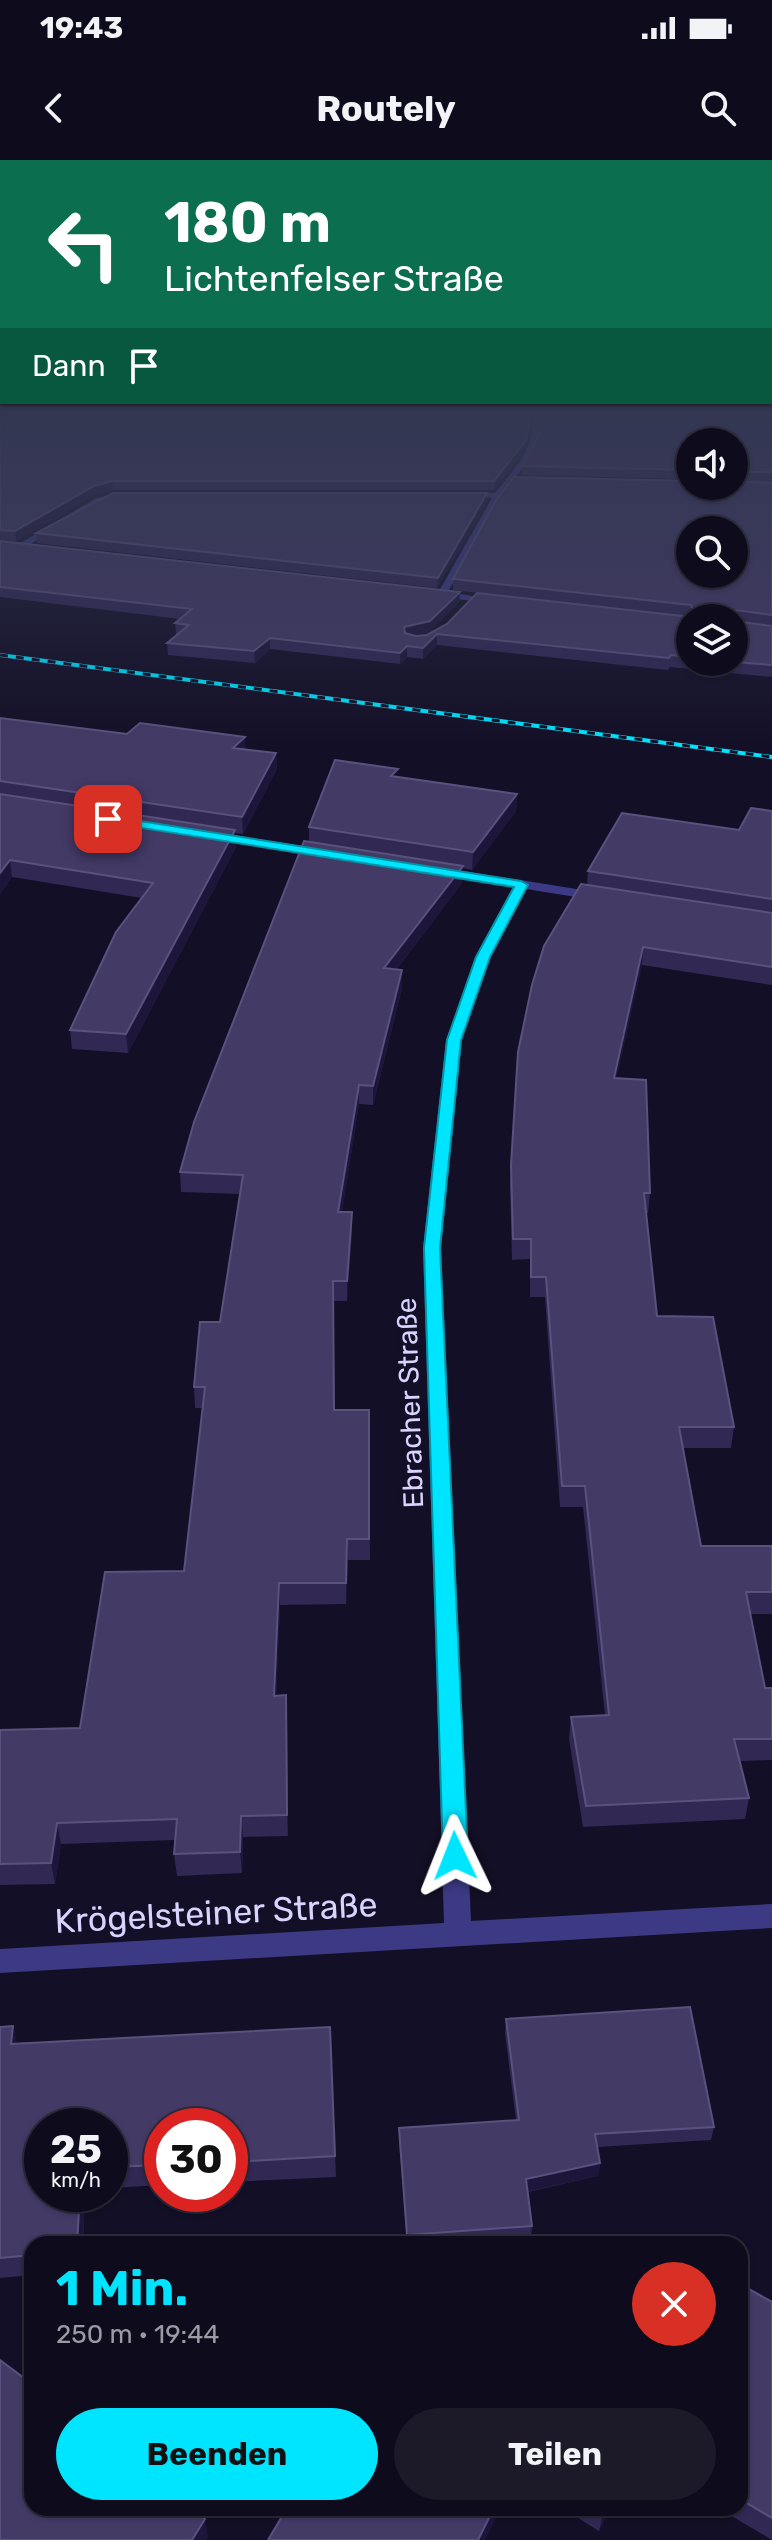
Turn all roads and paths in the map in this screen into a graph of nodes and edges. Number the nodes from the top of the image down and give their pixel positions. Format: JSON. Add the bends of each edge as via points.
{"nodes":[{"id":1,"x":52,"y":526,"type":"edge"},
{"id":2,"x":479,"y":526,"type":"edge"},
{"id":3,"x":34,"y":549,"type":"edge"},
{"id":4,"x":429,"y":593,"type":"edge"},
{"id":5,"x":442,"y":594,"type":"junction"},
{"id":6,"x":474,"y":598,"type":"junction"},
{"id":7,"x":505,"y":601,"type":"edge"},
{"id":8,"x":459,"y":612,"type":"edge"},
{"id":9,"x":197,"y":833,"type":"edge"},
{"id":10,"x":349,"y":857,"type":"edge"},
{"id":11,"x":421,"y":869,"type":"edge"},
{"id":12,"x":521,"y":885,"type":"junction"},
{"id":13,"x":610,"y":899,"type":"edge"},
{"id":14,"x":772,"y":1916,"type":"edge"},
{"id":15,"x":458,"y":1935,"type":"junction"},
{"id":16,"x":0,"y":1961,"type":"edge"}],
"edges":[{"from":1,"to":3,"type":"street","via":[[14,547]]},
{"from":2,"to":5,"type":"street"},
{"from":4,"to":5,"type":"street"},
{"from":5,"to":6,"type":"street"},
{"from":6,"to":7,"type":"street"},
{"from":6,"to":8,"type":"street"},
{"from":9,"to":10,"type":"street"},
{"from":11,"to":12,"type":"street"},
{"from":12,"to":13,"type":"street"},
{"from":12,"to":15,"type":"street","name":"Ebracher Straße","via":[[483,957],[454,1040],[432,1248]]},
{"from":14,"to":15,"type":"street","name":"Krögelsteiner Straße"},
{"from":15,"to":16,"type":"street","name":"Krögelsteiner Straße"}]}
